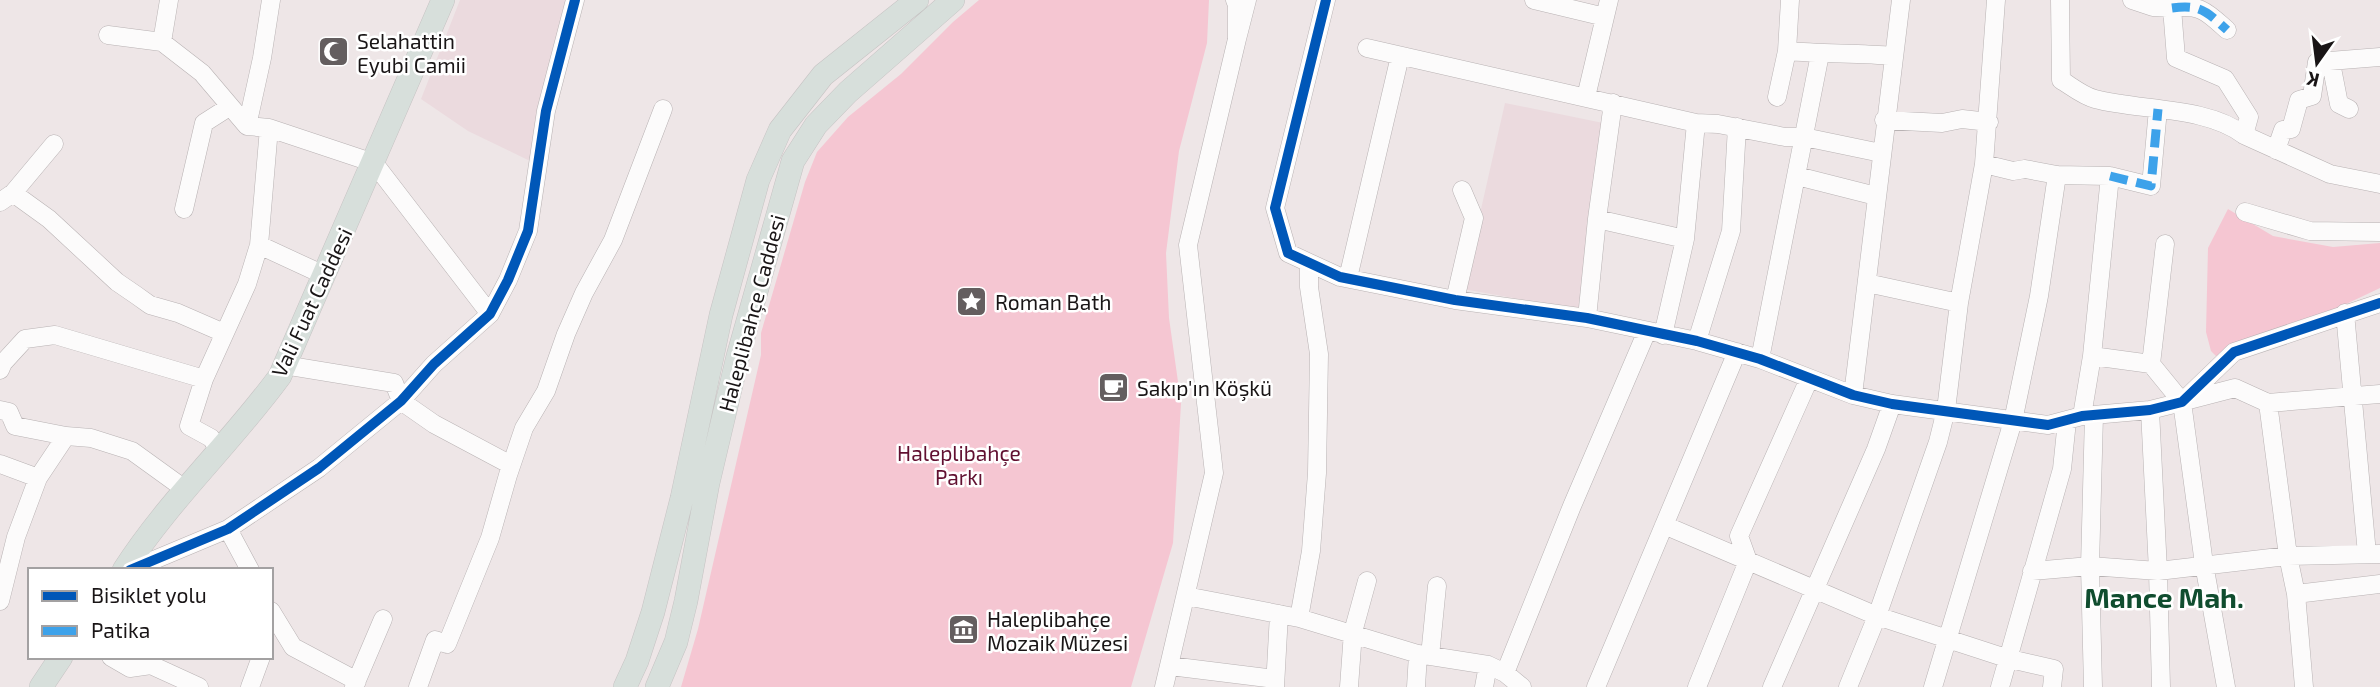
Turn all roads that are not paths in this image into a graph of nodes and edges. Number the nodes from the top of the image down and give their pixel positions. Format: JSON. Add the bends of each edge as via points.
{"nodes":[{"id":1,"x":169,"y":0,"type":"edge"},
{"id":2,"x":271,"y":0,"type":"edge"},
{"id":3,"x":443,"y":0,"type":"edge"},
{"id":4,"x":575,"y":0,"type":"edge"},
{"id":5,"x":917,"y":0,"type":"edge"},
{"id":6,"x":953,"y":0,"type":"edge"},
{"id":7,"x":1235,"y":0,"type":"edge"},
{"id":8,"x":1247,"y":0,"type":"edge"},
{"id":9,"x":1326,"y":0,"type":"edge"},
{"id":10,"x":1534,"y":0,"type":"edge"},
{"id":11,"x":1790,"y":0,"type":"edge"},
{"id":12,"x":1901,"y":0,"type":"edge"},
{"id":13,"x":1996,"y":0,"type":"edge"},
{"id":14,"x":2060,"y":0,"type":"edge"},
{"id":15,"x":2132,"y":0,"type":"edge"},
{"id":16,"x":2172,"y":8,"type":"junction"},
{"id":17,"x":1607,"y":9,"type":"edge"},
{"id":18,"x":2227,"y":30,"type":"dead end"},
{"id":19,"x":108,"y":34,"type":"dead end"},
{"id":20,"x":1237,"y":39,"type":"junction"},
{"id":21,"x":162,"y":42,"type":"junction"},
{"id":22,"x":1367,"y":48,"type":"dead end"},
{"id":23,"x":1787,"y":51,"type":"junction"},
{"id":24,"x":1820,"y":54,"type":"junction"},
{"id":25,"x":1400,"y":56,"type":"junction"},
{"id":26,"x":1894,"y":56,"type":"junction"},
{"id":27,"x":2380,"y":57,"type":"edge"},
{"id":28,"x":2331,"y":62,"type":"junction"},
{"id":29,"x":1586,"y":97,"type":"junction"},
{"id":30,"x":1777,"y":97,"type":"dead end"},
{"id":31,"x":1613,"y":103,"type":"junction"},
{"id":32,"x":229,"y":107,"type":"junction"},
{"id":33,"x":2349,"y":108,"type":"dead end"},
{"id":34,"x":663,"y":109,"type":"dead end"},
{"id":35,"x":2158,"y":109,"type":"junction"},
{"id":36,"x":1884,"y":120,"type":"junction"},
{"id":37,"x":1989,"y":122,"type":"junction"},
{"id":38,"x":1696,"y":123,"type":"junction"},
{"id":39,"x":247,"y":126,"type":"junction"},
{"id":40,"x":1737,"y":127,"type":"junction"},
{"id":41,"x":269,"y":128,"type":"junction"},
{"id":42,"x":2244,"y":135,"type":"junction"},
{"id":43,"x":1804,"y":137,"type":"junction"},
{"id":44,"x":54,"y":144,"type":"dead end"},
{"id":45,"x":2276,"y":150,"type":"junction"},
{"id":46,"x":1881,"y":153,"type":"junction"},
{"id":47,"x":374,"y":163,"type":"junction"},
{"id":48,"x":1984,"y":164,"type":"junction"},
{"id":49,"x":2057,"y":175,"type":"junction"},
{"id":50,"x":1797,"y":176,"type":"junction"},
{"id":51,"x":2110,"y":176,"type":"junction"},
{"id":52,"x":2380,"y":184,"type":"edge"},
{"id":53,"x":1462,"y":190,"type":"dead end"},
{"id":54,"x":1876,"y":195,"type":"junction"},
{"id":55,"x":6,"y":198,"type":"edge"},
{"id":56,"x":184,"y":209,"type":"dead end"},
{"id":57,"x":2245,"y":212,"type":"dead end"},
{"id":58,"x":1597,"y":219,"type":"junction"},
{"id":59,"x":2380,"y":232,"type":"edge"},
{"id":60,"x":1685,"y":239,"type":"junction"},
{"id":61,"x":2165,"y":244,"type":"dead end"},
{"id":62,"x":259,"y":245,"type":"junction"},
{"id":63,"x":1309,"y":263,"type":"junction"},
{"id":64,"x":324,"y":275,"type":"junction"},
{"id":65,"x":1348,"y":278,"type":"junction"},
{"id":66,"x":1867,"y":283,"type":"junction"},
{"id":67,"x":1455,"y":300,"type":"junction"},
{"id":68,"x":1959,"y":303,"type":"junction"},
{"id":69,"x":2380,"y":303,"type":"edge"},
{"id":70,"x":2345,"y":313,"type":"junction"},
{"id":71,"x":490,"y":314,"type":"junction"},
{"id":72,"x":1587,"y":318,"type":"junction"},
{"id":73,"x":225,"y":333,"type":"junction"},
{"id":74,"x":1655,"y":333,"type":"junction"},
{"id":75,"x":1697,"y":341,"type":"junction"},
{"id":76,"x":1737,"y":352,"type":"junction"},
{"id":77,"x":2092,"y":356,"type":"junction"},
{"id":78,"x":1760,"y":359,"type":"junction"},
{"id":79,"x":2151,"y":364,"type":"junction"},
{"id":80,"x":284,"y":365,"type":"junction"},
{"id":81,"x":0,"y":370,"type":"edge"},
{"id":82,"x":204,"y":379,"type":"junction"},
{"id":83,"x":1809,"y":379,"type":"junction"},
{"id":84,"x":1853,"y":394,"type":"junction"},
{"id":85,"x":2380,"y":394,"type":"edge"},
{"id":86,"x":2353,"y":395,"type":"junction"},
{"id":87,"x":401,"y":401,"type":"junction"},
{"id":88,"x":2182,"y":402,"type":"junction"},
{"id":89,"x":2268,"y":403,"type":"junction"},
{"id":90,"x":1892,"y":404,"type":"junction"},
{"id":91,"x":0,"y":410,"type":"edge"},
{"id":92,"x":1946,"y":410,"type":"junction"},
{"id":93,"x":2150,"y":410,"type":"junction"},
{"id":94,"x":2081,"y":418,"type":"junction"},
{"id":95,"x":2013,"y":421,"type":"junction"},
{"id":96,"x":66,"y":436,"type":"junction"},
{"id":97,"x":220,"y":451,"type":"junction"},
{"id":98,"x":0,"y":464,"type":"edge"},
{"id":99,"x":511,"y":465,"type":"junction"},
{"id":100,"x":38,"y":478,"type":"junction"},
{"id":101,"x":186,"y":490,"type":"junction"},
{"id":102,"x":1664,"y":525,"type":"junction"},
{"id":103,"x":228,"y":529,"type":"junction"},
{"id":104,"x":2373,"y":554,"type":"edge"},
{"id":105,"x":2288,"y":556,"type":"junction"},
{"id":106,"x":1748,"y":561,"type":"junction"},
{"id":107,"x":2204,"y":564,"type":"junction"},
{"id":108,"x":2090,"y":566,"type":"junction"},
{"id":109,"x":125,"y":568,"type":"edge"},
{"id":110,"x":135,"y":568,"type":"edge"},
{"id":111,"x":249,"y":568,"type":"edge"},
{"id":112,"x":2032,"y":571,"type":"junction"},
{"id":113,"x":2158,"y":571,"type":"junction"},
{"id":114,"x":1367,"y":581,"type":"dead end"},
{"id":115,"x":2380,"y":584,"type":"edge"},
{"id":116,"x":1437,"y":586,"type":"dead end"},
{"id":117,"x":1813,"y":591,"type":"junction"},
{"id":118,"x":2296,"y":594,"type":"junction"},
{"id":119,"x":1186,"y":596,"type":"junction"},
{"id":120,"x":0,"y":601,"type":"edge"},
{"id":121,"x":1279,"y":614,"type":"junction"},
{"id":122,"x":1877,"y":616,"type":"junction"},
{"id":123,"x":1299,"y":618,"type":"junction"},
{"id":124,"x":383,"y":619,"type":"dead end"},
{"id":125,"x":274,"y":626,"type":"edge"},
{"id":126,"x":1353,"y":632,"type":"junction"},
{"id":127,"x":1947,"y":639,"type":"junction"},
{"id":128,"x":1424,"y":655,"type":"junction"},
{"id":129,"x":2006,"y":658,"type":"junction"},
{"id":130,"x":60,"y":659,"type":"edge"},
{"id":131,"x":114,"y":659,"type":"edge"},
{"id":132,"x":260,"y":659,"type":"edge"},
{"id":133,"x":1170,"y":666,"type":"junction"},
{"id":134,"x":1497,"y":669,"type":"junction"},
{"id":135,"x":1275,"y":683,"type":"edge"},
{"id":136,"x":188,"y":684,"type":"edge"},
{"id":137,"x":355,"y":684,"type":"edge"},
{"id":138,"x":41,"y":687,"type":"edge"},
{"id":139,"x":250,"y":687,"type":"edge"},
{"id":140,"x":418,"y":687,"type":"edge"},
{"id":141,"x":625,"y":687,"type":"edge"},
{"id":142,"x":657,"y":687,"type":"edge"},
{"id":143,"x":1164,"y":687,"type":"edge"},
{"id":144,"x":1349,"y":687,"type":"edge"},
{"id":145,"x":1416,"y":687,"type":"edge"},
{"id":146,"x":1484,"y":687,"type":"edge"},
{"id":147,"x":1522,"y":687,"type":"edge"},
{"id":148,"x":1596,"y":687,"type":"edge"},
{"id":149,"x":1697,"y":687,"type":"edge"},
{"id":150,"x":1772,"y":687,"type":"edge"},
{"id":151,"x":1848,"y":687,"type":"edge"},
{"id":152,"x":1933,"y":687,"type":"edge"},
{"id":153,"x":2000,"y":687,"type":"edge"},
{"id":154,"x":2052,"y":687,"type":"edge"},
{"id":155,"x":2093,"y":687,"type":"edge"},
{"id":156,"x":2161,"y":687,"type":"edge"},
{"id":157,"x":2226,"y":687,"type":"edge"},
{"id":158,"x":2304,"y":687,"type":"edge"}],
"edges":[{"from":1,"to":21,"type":"street"},
{"from":2,"to":39,"type":"street"},
{"from":3,"to":47,"type":"main road","name":"Vali Fuat Caddesi"},
{"from":4,"to":71,"type":"street","via":[[546,111],[528,231]]},
{"from":5,"to":141,"type":"main road","name":"Haleplibahçe Caddesi","via":[[823,75],[779,130],[758,180],[721,315],[656,600]]},
{"from":6,"to":142,"type":"main road","name":"Haleplibahçe Caddesi","via":[[848,92],[816,125],[793,162],[738,356],[679,631]]},
{"from":7,"to":20,"type":"street"},
{"from":8,"to":20,"type":"street"},
{"from":9,"to":63,"type":"street","via":[[1275,208],[1288,253]]},
{"from":10,"to":17,"type":"street"},
{"from":11,"to":23,"type":"street"},
{"from":12,"to":26,"type":"street"},
{"from":13,"to":37,"type":"street"},
{"from":14,"to":35,"type":"street","via":[[2061,80],[2092,98]]},
{"from":15,"to":16,"type":"street"},
{"from":16,"to":18,"type":"street","via":[[2204,10]]},
{"from":16,"to":42,"type":"street","via":[[2176,58],[2225,79],[2249,117]]},
{"from":17,"to":29,"type":"street"},
{"from":19,"to":21,"type":"street"},
{"from":20,"to":119,"type":"street","via":[[1188,245],[1214,473]]},
{"from":21,"to":32,"type":"street","via":[[202,73]]},
{"from":22,"to":25,"type":"street"},
{"from":23,"to":24,"type":"street"},
{"from":23,"to":30,"type":"street"},
{"from":24,"to":26,"type":"street"},
{"from":24,"to":43,"type":"street"},
{"from":25,"to":29,"type":"street"},
{"from":25,"to":65,"type":"street"},
{"from":26,"to":36,"type":"street"},
{"from":27,"to":28,"type":"street"},
{"from":28,"to":33,"type":"street","via":[[2339,104]]},
{"from":28,"to":45,"type":"street","via":[[2317,62],[2312,96],[2299,100],[2291,129],[2283,130]]},
{"from":29,"to":31,"type":"street"},
{"from":31,"to":38,"type":"street"},
{"from":31,"to":58,"type":"street"},
{"from":32,"to":39,"type":"street"},
{"from":32,"to":56,"type":"street","via":[[204,122]]},
{"from":34,"to":99,"type":"street","via":[[613,240],[584,293]]},
{"from":35,"to":42,"type":"street","via":[[2192,114]]},
{"from":35,"to":51,"type":"street","via":[[2151,186]]},
{"from":36,"to":37,"type":"street"},
{"from":36,"to":46,"type":"street"},
{"from":37,"to":48,"type":"street"},
{"from":38,"to":40,"type":"street"},
{"from":38,"to":60,"type":"street"},
{"from":39,"to":41,"type":"street"},
{"from":40,"to":43,"type":"street"},
{"from":40,"to":75,"type":"street","via":[[1731,231]]},
{"from":41,"to":47,"type":"street"},
{"from":41,"to":62,"type":"street"},
{"from":42,"to":45,"type":"street"},
{"from":43,"to":46,"type":"street"},
{"from":43,"to":50,"type":"street"},
{"from":44,"to":55,"type":"street"},
{"from":45,"to":52,"type":"street","via":[[2330,174]]},
{"from":46,"to":54,"type":"street"},
{"from":47,"to":64,"type":"main road","name":"Vali Fuat Caddesi"},
{"from":47,"to":71,"type":"street"},
{"from":48,"to":49,"type":"street"},
{"from":48,"to":68,"type":"street"},
{"from":49,"to":51,"type":"street"},
{"from":49,"to":95,"type":"street","via":[[2039,296]]},
{"from":50,"to":54,"type":"street"},
{"from":50,"to":78,"type":"street"},
{"from":51,"to":77,"type":"street"},
{"from":53,"to":67,"type":"street","via":[[1474,218]]},
{"from":54,"to":66,"type":"street"},
{"from":55,"to":73,"type":"street","via":[[49,219],[117,282],[150,304]]},
{"from":57,"to":59,"type":"street","via":[[2310,231]]},
{"from":58,"to":60,"type":"street"},
{"from":58,"to":72,"type":"street"},
{"from":60,"to":74,"type":"street"},
{"from":61,"to":79,"type":"street"},
{"from":62,"to":64,"type":"street"},
{"from":62,"to":73,"type":"street"},
{"from":63,"to":65,"type":"street"},
{"from":63,"to":123,"type":"street","via":[[1319,354],[1317,473],[1311,551]]},
{"from":64,"to":80,"type":"main road","name":"Vali Fuat Caddesi"},
{"from":65,"to":67,"type":"street"},
{"from":66,"to":68,"type":"street"},
{"from":66,"to":84,"type":"street"},
{"from":67,"to":72,"type":"street"},
{"from":68,"to":92,"type":"street"},
{"from":69,"to":70,"type":"street"},
{"from":70,"to":86,"type":"street"},
{"from":70,"to":88,"type":"street","via":[[2234,352]]},
{"from":71,"to":87,"type":"street"},
{"from":72,"to":74,"type":"street"},
{"from":73,"to":82,"type":"street"},
{"from":74,"to":75,"type":"street"},
{"from":74,"to":134,"type":"street"},
{"from":75,"to":76,"type":"street"},
{"from":76,"to":78,"type":"street"},
{"from":76,"to":102,"type":"street"},
{"from":77,"to":79,"type":"street"},
{"from":77,"to":94,"type":"street"},
{"from":78,"to":83,"type":"street"},
{"from":79,"to":88,"type":"street"},
{"from":80,"to":87,"type":"street","via":[[394,383]]},
{"from":80,"to":97,"type":"main road","name":"Vali Fuat Caddesi"},
{"from":81,"to":82,"type":"street","via":[[24,339],[55,335]]},
{"from":82,"to":97,"type":"street","via":[[190,426],[211,438]]},
{"from":83,"to":84,"type":"street"},
{"from":83,"to":106,"type":"street","via":[[1739,536]]},
{"from":84,"to":90,"type":"street"},
{"from":85,"to":86,"type":"street"},
{"from":86,"to":89,"type":"street"},
{"from":86,"to":104,"type":"street"},
{"from":87,"to":99,"type":"street"},
{"from":87,"to":103,"type":"street","via":[[319,468]]},
{"from":88,"to":89,"type":"street","via":[[2235,388]]},
{"from":88,"to":93,"type":"street"},
{"from":88,"to":107,"type":"street"},
{"from":89,"to":105,"type":"street"},
{"from":90,"to":92,"type":"street"},
{"from":90,"to":117,"type":"street"},
{"from":91,"to":96,"type":"street","via":[[9,412],[15,426]]},
{"from":92,"to":95,"type":"street"},
{"from":92,"to":122,"type":"street"},
{"from":93,"to":94,"type":"street"},
{"from":93,"to":113,"type":"street"},
{"from":94,"to":95,"type":"street","via":[[2048,425]]},
{"from":94,"to":108,"type":"street"},
{"from":94,"to":112,"type":"street"},
{"from":95,"to":127,"type":"street"},
{"from":96,"to":100,"type":"street"},
{"from":96,"to":101,"type":"street","via":[[91,438],[132,451]]},
{"from":97,"to":101,"type":"main road","name":"Vali Fuat Caddesi"},
{"from":98,"to":100,"type":"street"},
{"from":99,"to":140,"type":"street","via":[[490,538],[447,644],[435,639]]},
{"from":100,"to":120,"type":"street","via":[[16,537]]},
{"from":101,"to":109,"type":"main road","name":"Vali Fuat Caddesi"},
{"from":102,"to":106,"type":"street"},
{"from":102,"to":148,"type":"street"},
{"from":103,"to":110,"type":"street"},
{"from":103,"to":111,"type":"street"},
{"from":104,"to":105,"type":"street"},
{"from":105,"to":107,"type":"street"},
{"from":105,"to":118,"type":"street"},
{"from":106,"to":117,"type":"street"},
{"from":106,"to":149,"type":"street"},
{"from":107,"to":113,"type":"street"},
{"from":107,"to":157,"type":"street"},
{"from":108,"to":112,"type":"street"},
{"from":108,"to":113,"type":"street"},
{"from":108,"to":155,"type":"street"},
{"from":112,"to":129,"type":"street"},
{"from":113,"to":156,"type":"street"},
{"from":114,"to":126,"type":"street"},
{"from":115,"to":118,"type":"street"},
{"from":116,"to":128,"type":"street"},
{"from":117,"to":122,"type":"street"},
{"from":117,"to":150,"type":"street"},
{"from":118,"to":158,"type":"street"},
{"from":119,"to":121,"type":"street"},
{"from":119,"to":133,"type":"street"},
{"from":121,"to":123,"type":"street"},
{"from":121,"to":135,"type":"street"},
{"from":122,"to":127,"type":"street"},
{"from":122,"to":151,"type":"street"},
{"from":123,"to":126,"type":"street"},
{"from":124,"to":137,"type":"street"},
{"from":125,"to":137,"type":"street","via":[[293,647]]},
{"from":126,"to":128,"type":"street"},
{"from":126,"to":144,"type":"street"},
{"from":127,"to":129,"type":"street"},
{"from":127,"to":152,"type":"street"},
{"from":128,"to":134,"type":"street"},
{"from":128,"to":145,"type":"street"},
{"from":129,"to":153,"type":"street"},
{"from":129,"to":154,"type":"street","via":[[2054,669]]},
{"from":130,"to":138,"type":"main road"},
{"from":131,"to":136,"type":"street","via":[[130,668],[151,664]]},
{"from":132,"to":139,"type":"street"},
{"from":133,"to":135,"type":"street"},
{"from":133,"to":143,"type":"street"},
{"from":134,"to":146,"type":"street"},
{"from":134,"to":147,"type":"street"}]}
